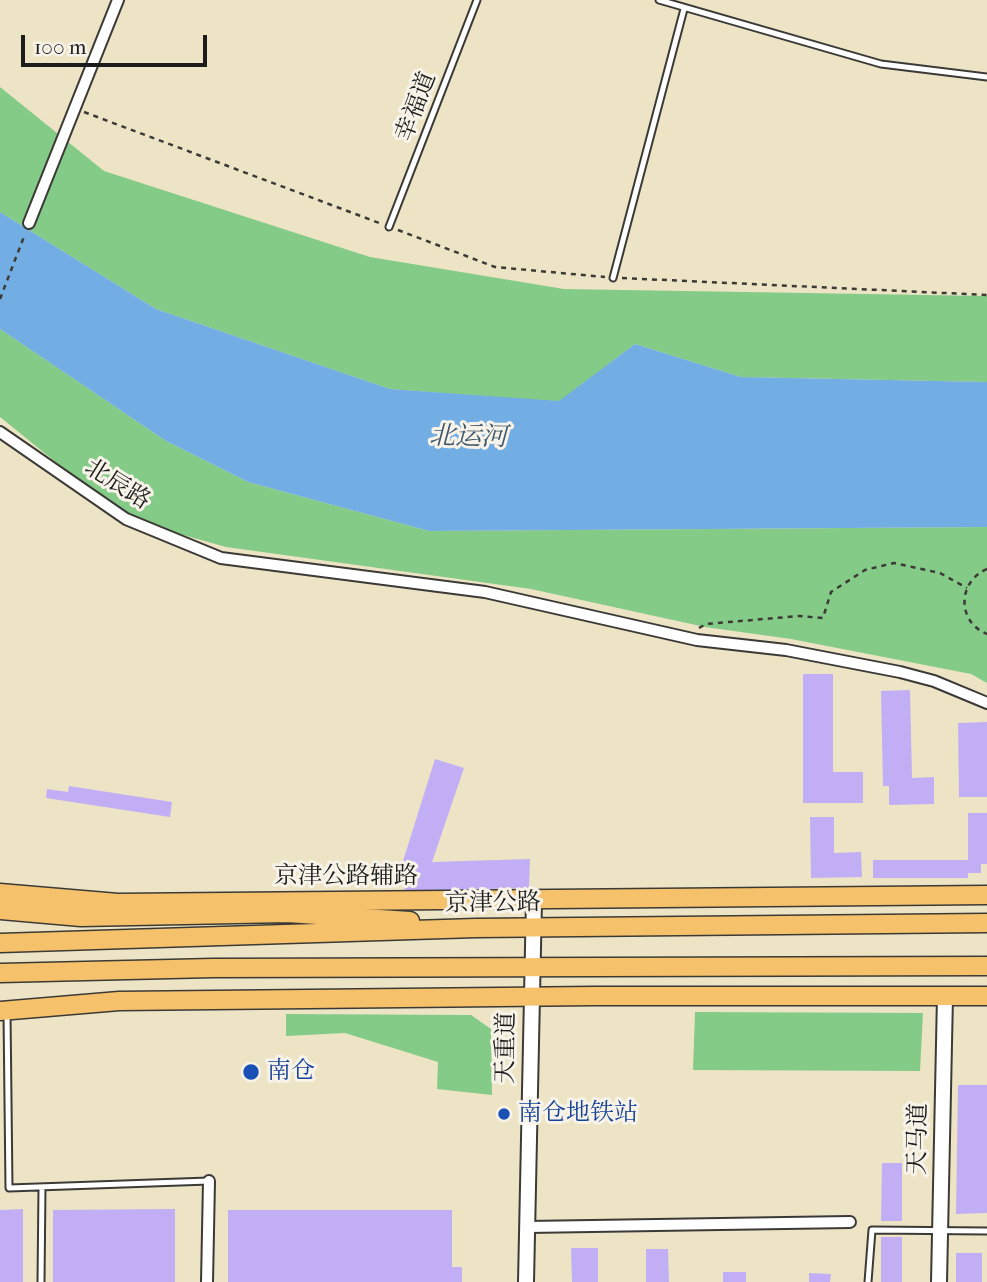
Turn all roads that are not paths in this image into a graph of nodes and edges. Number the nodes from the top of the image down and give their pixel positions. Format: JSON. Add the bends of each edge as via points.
{"nodes":[{"id":1,"x":118,"y":0,"type":"edge"},
{"id":2,"x":477,"y":0,"type":"edge"},
{"id":3,"x":659,"y":0,"type":"edge"},
{"id":4,"x":684,"y":9,"type":"junction"},
{"id":5,"x":987,"y":77,"type":"edge"},
{"id":6,"x":29,"y":223,"type":"road end"},
{"id":7,"x":389,"y":227,"type":"road end"},
{"id":8,"x":613,"y":278,"type":"road end"},
{"id":9,"x":0,"y":432,"type":"edge"},
{"id":10,"x":987,"y":703,"type":"edge"},
{"id":11,"x":0,"y":892,"type":"edge"},
{"id":12,"x":987,"y":895,"type":"edge"},
{"id":13,"x":534,"y":900,"type":"junction"},
{"id":14,"x":0,"y":910,"type":"edge"},
{"id":15,"x":987,"y":923,"type":"edge"},
{"id":16,"x":533,"y":927,"type":"junction"},
{"id":17,"x":476,"y":928,"type":"junction"},
{"id":18,"x":0,"y":943,"type":"edge"},
{"id":19,"x":531,"y":966,"type":"junction"},
{"id":20,"x":987,"y":966,"type":"edge"},
{"id":21,"x":0,"y":973,"type":"edge"},
{"id":22,"x":531,"y":996,"type":"junction"},
{"id":23,"x":945,"y":996,"type":"junction"},
{"id":24,"x":987,"y":996,"type":"edge"},
{"id":25,"x":4,"y":1011,"type":"edge"},
{"id":26,"x":209,"y":1181,"type":"joint"},
{"id":27,"x":42,"y":1187,"type":"junction"},
{"id":28,"x":0,"y":1188,"type":"edge"},
{"id":29,"x":9,"y":1188,"type":"junction"},
{"id":30,"x":850,"y":1222,"type":"dead end"},
{"id":31,"x":527,"y":1227,"type":"junction"},
{"id":32,"x":939,"y":1230,"type":"junction"},
{"id":33,"x":987,"y":1231,"type":"edge"},
{"id":34,"x":41,"y":1282,"type":"edge"},
{"id":35,"x":207,"y":1282,"type":"edge"},
{"id":36,"x":526,"y":1282,"type":"edge"},
{"id":37,"x":868,"y":1282,"type":"edge"},
{"id":38,"x":939,"y":1282,"type":"edge"}],
"edges":[{"from":1,"to":6,"type":"street"},
{"from":2,"to":7,"type":"lane","name":"幸福道"},
{"from":3,"to":4,"type":"lane"},
{"from":4,"to":5,"type":"lane","via":[[881,64]]},
{"from":4,"to":8,"type":"lane"},
{"from":9,"to":10,"type":"street","name":"北辰路","via":[[126,519],[221,558],[485,592],[683,636],[900,672]]},
{"from":11,"to":13,"type":"main road","name":"京津公路辅路","via":[[118,903]]},
{"from":12,"to":13,"type":"main road","name":"京津公路辅路"},
{"from":13,"to":16,"type":"street","name":"天重道"},
{"from":14,"to":17,"type":"main road","via":[[81,917],[287,913]]},
{"from":15,"to":16,"type":"main road","name":"京津公路"},
{"from":16,"to":17,"type":"main road","name":"京津公路"},
{"from":16,"to":19,"type":"street","name":"天重道"},
{"from":17,"to":18,"type":"main road","name":"京津公路"},
{"from":19,"to":20,"type":"main road"},
{"from":19,"to":21,"type":"main road"},
{"from":19,"to":22,"type":"street","name":"天重道"},
{"from":22,"to":23,"type":"main road"},
{"from":22,"to":25,"type":"main road","via":[[119,1001]]},
{"from":22,"to":31,"type":"street","name":"天重道"},
{"from":23,"to":24,"type":"main road"},
{"from":23,"to":32,"type":"street","name":"天马道"},
{"from":25,"to":29,"type":"lane"},
{"from":26,"to":27,"type":"lane"},
{"from":26,"to":35,"type":"street"},
{"from":27,"to":29,"type":"lane"},
{"from":27,"to":34,"type":"lane"},
{"from":28,"to":29,"type":"lane"},
{"from":30,"to":31,"type":"street"},
{"from":31,"to":36,"type":"street","name":"天重道"},
{"from":32,"to":33,"type":"lane"},
{"from":32,"to":37,"type":"lane","via":[[872,1230]]},
{"from":32,"to":38,"type":"street","name":"天马道"}]}
